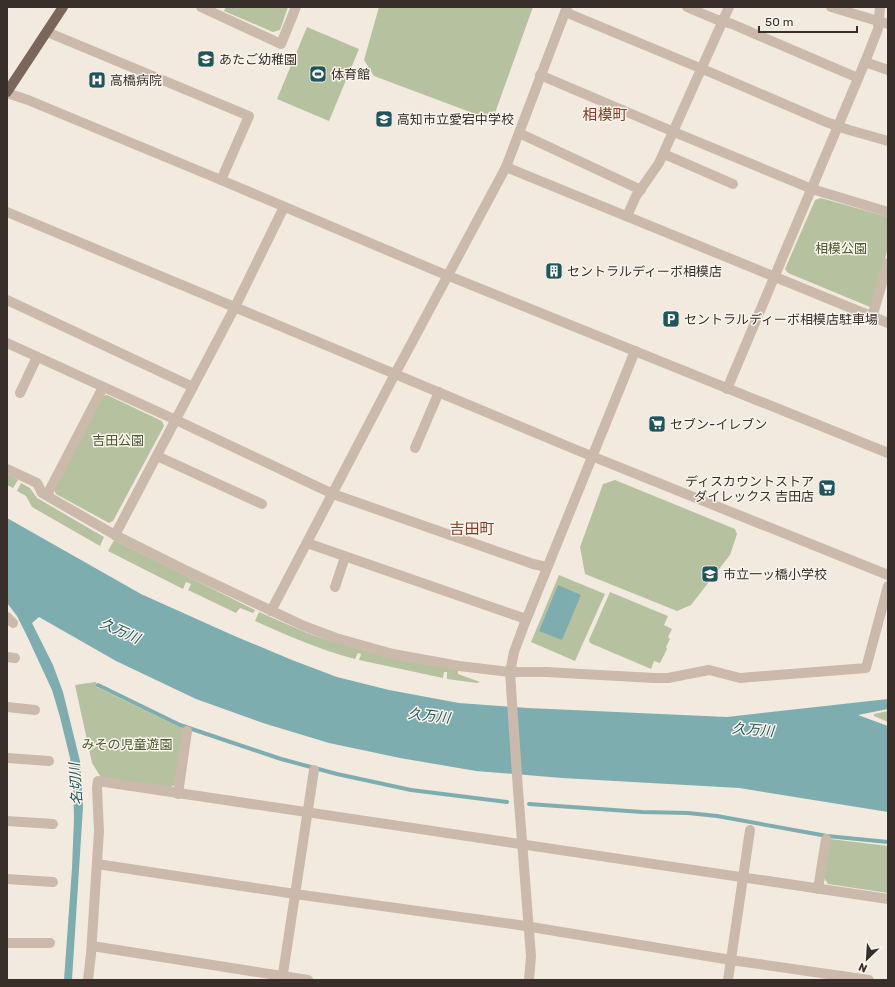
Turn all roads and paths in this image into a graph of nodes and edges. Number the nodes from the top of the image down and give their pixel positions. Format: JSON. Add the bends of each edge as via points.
{"nodes":[{"id":1,"x":63,"y":7,"type":"edge"},
{"id":2,"x":201,"y":7,"type":"edge"},
{"id":3,"x":296,"y":7,"type":"edge"},
{"id":4,"x":687,"y":7,"type":"edge"},
{"id":5,"x":729,"y":7,"type":"edge"},
{"id":6,"x":832,"y":7,"type":"edge"},
{"id":7,"x":880,"y":7,"type":"edge"},
{"id":8,"x":566,"y":10,"type":"edge"},
{"id":9,"x":722,"y":21,"type":"junction"},
{"id":10,"x":883,"y":23,"type":"edge"},
{"id":11,"x":47,"y":32,"type":"junction"},
{"id":12,"x":865,"y":62,"type":"junction"},
{"id":13,"x":702,"y":69,"type":"junction"},
{"id":14,"x":888,"y":70,"type":"edge"},
{"id":15,"x":540,"y":75,"type":"junction"},
{"id":16,"x":858,"y":78,"type":"junction"},
{"id":17,"x":7,"y":92,"type":"edge"},
{"id":18,"x":838,"y":127,"type":"junction"},
{"id":19,"x":674,"y":132,"type":"junction"},
{"id":20,"x":519,"y":133,"type":"junction"},
{"id":21,"x":888,"y":141,"type":"edge"},
{"id":22,"x":664,"y":154,"type":"junction"},
{"id":23,"x":506,"y":167,"type":"junction"},
{"id":24,"x":221,"y":180,"type":"junction"},
{"id":25,"x":733,"y":184,"type":"dead end"},
{"id":26,"x":812,"y":189,"type":"junction"},
{"id":27,"x":641,"y":190,"type":"junction"},
{"id":28,"x":284,"y":207,"type":"junction"},
{"id":29,"x":7,"y":212,"type":"edge"},
{"id":30,"x":888,"y":212,"type":"edge"},
{"id":31,"x":627,"y":216,"type":"junction"},
{"id":32,"x":888,"y":263,"type":"edge"},
{"id":33,"x":448,"y":275,"type":"junction"},
{"id":34,"x":774,"y":277,"type":"junction"},
{"id":35,"x":7,"y":300,"type":"edge"},
{"id":36,"x":235,"y":307,"type":"junction"},
{"id":37,"x":872,"y":317,"type":"junction"},
{"id":38,"x":888,"y":324,"type":"edge"},
{"id":39,"x":7,"y":343,"type":"edge"},
{"id":40,"x":635,"y":351,"type":"junction"},
{"id":41,"x":37,"y":357,"type":"junction"},
{"id":42,"x":395,"y":374,"type":"junction"},
{"id":43,"x":103,"y":387,"type":"junction"},
{"id":44,"x":193,"y":387,"type":"junction"},
{"id":45,"x":727,"y":389,"type":"junction"},
{"id":46,"x":439,"y":392,"type":"junction"},
{"id":47,"x":20,"y":393,"type":"dead end"},
{"id":48,"x":176,"y":420,"type":"junction"},
{"id":49,"x":415,"y":448,"type":"dead end"},
{"id":50,"x":888,"y":453,"type":"edge"},
{"id":51,"x":592,"y":455,"type":"junction"},
{"id":52,"x":156,"y":456,"type":"junction"},
{"id":53,"x":7,"y":469,"type":"edge"},
{"id":54,"x":332,"y":494,"type":"junction"},
{"id":55,"x":46,"y":495,"type":"junction"},
{"id":56,"x":262,"y":504,"type":"dead end"},
{"id":57,"x":115,"y":535,"type":"junction"},
{"id":58,"x":307,"y":544,"type":"junction"},
{"id":59,"x":345,"y":557,"type":"junction"},
{"id":60,"x":547,"y":567,"type":"junction"},
{"id":61,"x":888,"y":575,"type":"edge"},
{"id":62,"x":335,"y":586,"type":"dead end"},
{"id":63,"x":888,"y":586,"type":"edge"},
{"id":64,"x":271,"y":611,"type":"junction"},
{"id":65,"x":526,"y":619,"type":"junction"},
{"id":66,"x":510,"y":672,"type":"junction"},
{"id":67,"x":7,"y":707,"type":"edge"},
{"id":68,"x":35,"y":710,"type":"dead end"},
{"id":69,"x":187,"y":731,"type":"dead end"},
{"id":70,"x":7,"y":758,"type":"edge"},
{"id":71,"x":49,"y":761,"type":"dead end"},
{"id":72,"x":314,"y":770,"type":"dead end"},
{"id":73,"x":178,"y":794,"type":"junction"},
{"id":74,"x":307,"y":812,"type":"junction"},
{"id":75,"x":7,"y":821,"type":"edge"},
{"id":76,"x":53,"y":824,"type":"dead end"},
{"id":77,"x":750,"y":830,"type":"dead end"},
{"id":78,"x":826,"y":838,"type":"dead end"},
{"id":79,"x":522,"y":845,"type":"junction"},
{"id":80,"x":97,"y":864,"type":"junction"},
{"id":81,"x":744,"y":878,"type":"junction"},
{"id":82,"x":7,"y":879,"type":"edge"},
{"id":83,"x":53,"y":882,"type":"dead end"},
{"id":84,"x":818,"y":889,"type":"junction"},
{"id":85,"x":295,"y":894,"type":"junction"},
{"id":86,"x":888,"y":899,"type":"edge"},
{"id":87,"x":529,"y":927,"type":"junction"},
{"id":88,"x":7,"y":943,"type":"edge"},
{"id":89,"x":50,"y":943,"type":"dead end"},
{"id":90,"x":92,"y":946,"type":"junction"},
{"id":91,"x":731,"y":960,"type":"junction"},
{"id":92,"x":282,"y":978,"type":"edge"},
{"id":93,"x":88,"y":980,"type":"edge"},
{"id":94,"x":308,"y":980,"type":"edge"},
{"id":95,"x":529,"y":980,"type":"edge"},
{"id":96,"x":728,"y":980,"type":"edge"},
{"id":97,"x":869,"y":980,"type":"edge"}],
"edges":[{"from":1,"to":11,"type":"main road"},
{"from":2,"to":3,"type":"street","via":[[281,44]]},
{"from":4,"to":9,"type":"street"},
{"from":5,"to":9,"type":"street"},
{"from":6,"to":10,"type":"street"},
{"from":7,"to":10,"type":"street"},
{"from":8,"to":13,"type":"street"},
{"from":8,"to":15,"type":"street"},
{"from":9,"to":13,"type":"street"},
{"from":9,"to":16,"type":"street"},
{"from":10,"to":12,"type":"street","via":[[878,29]]},
{"from":11,"to":17,"type":"main road"},
{"from":11,"to":24,"type":"street","via":[[249,116]]},
{"from":12,"to":14,"type":"street"},
{"from":12,"to":16,"type":"street"},
{"from":13,"to":18,"type":"street"},
{"from":13,"to":19,"type":"street"},
{"from":15,"to":19,"type":"street"},
{"from":15,"to":20,"type":"street"},
{"from":16,"to":18,"type":"street"},
{"from":17,"to":24,"type":"street"},
{"from":18,"to":21,"type":"street"},
{"from":18,"to":26,"type":"street"},
{"from":19,"to":22,"type":"street"},
{"from":19,"to":26,"type":"street"},
{"from":20,"to":23,"type":"street"},
{"from":20,"to":27,"type":"street"},
{"from":22,"to":25,"type":"street"},
{"from":22,"to":27,"type":"street"},
{"from":23,"to":31,"type":"street"},
{"from":23,"to":33,"type":"street"},
{"from":24,"to":28,"type":"street"},
{"from":26,"to":30,"type":"street"},
{"from":26,"to":34,"type":"street"},
{"from":27,"to":31,"type":"street"},
{"from":28,"to":33,"type":"street"},
{"from":28,"to":36,"type":"street"},
{"from":29,"to":36,"type":"street"},
{"from":31,"to":34,"type":"street"},
{"from":32,"to":37,"type":"street"},
{"from":33,"to":40,"type":"street"},
{"from":33,"to":42,"type":"street"},
{"from":34,"to":37,"type":"street"},
{"from":34,"to":45,"type":"street"},
{"from":35,"to":44,"type":"street"},
{"from":36,"to":42,"type":"street"},
{"from":36,"to":44,"type":"street"},
{"from":37,"to":38,"type":"street"},
{"from":39,"to":41,"type":"street"},
{"from":40,"to":45,"type":"street"},
{"from":40,"to":51,"type":"street"},
{"from":41,"to":43,"type":"street"},
{"from":41,"to":47,"type":"street"},
{"from":42,"to":46,"type":"street"},
{"from":42,"to":54,"type":"street"},
{"from":43,"to":48,"type":"street"},
{"from":43,"to":55,"type":"street"},
{"from":44,"to":48,"type":"street"},
{"from":45,"to":50,"type":"street"},
{"from":46,"to":49,"type":"street"},
{"from":46,"to":51,"type":"street"},
{"from":48,"to":52,"type":"street"},
{"from":48,"to":54,"type":"street"},
{"from":51,"to":60,"type":"street"},
{"from":51,"to":61,"type":"street"},
{"from":52,"to":56,"type":"street"},
{"from":52,"to":57,"type":"street"},
{"from":53,"to":55,"type":"street","via":[[37,483]]},
{"from":54,"to":58,"type":"street"},
{"from":54,"to":60,"type":"street"},
{"from":55,"to":57,"type":"street"},
{"from":57,"to":64,"type":"street"},
{"from":58,"to":59,"type":"street"},
{"from":58,"to":64,"type":"street"},
{"from":59,"to":62,"type":"street"},
{"from":59,"to":65,"type":"street"},
{"from":60,"to":65,"type":"street"},
{"from":63,"to":66,"type":"street","via":[[866,668],[740,678],[709,670],[668,678]]},
{"from":64,"to":66,"type":"street","via":[[316,631],[393,654]]},
{"from":65,"to":66,"type":"street"},
{"from":66,"to":79,"type":"street"},
{"from":67,"to":68,"type":"street"},
{"from":69,"to":73,"type":"street"},
{"from":70,"to":71,"type":"street"},
{"from":72,"to":74,"type":"street"},
{"from":73,"to":74,"type":"street"},
{"from":73,"to":80,"type":"street","via":[[98,781]]},
{"from":74,"to":79,"type":"street"},
{"from":74,"to":85,"type":"street"},
{"from":75,"to":76,"type":"street"},
{"from":77,"to":81,"type":"street"},
{"from":78,"to":84,"type":"street"},
{"from":79,"to":81,"type":"street"},
{"from":79,"to":87,"type":"street"},
{"from":80,"to":85,"type":"street"},
{"from":80,"to":90,"type":"street"},
{"from":81,"to":84,"type":"street"},
{"from":81,"to":91,"type":"street"},
{"from":82,"to":83,"type":"street"},
{"from":84,"to":86,"type":"street"},
{"from":85,"to":87,"type":"street"},
{"from":85,"to":92,"type":"street"},
{"from":87,"to":91,"type":"street"},
{"from":87,"to":95,"type":"street"},
{"from":88,"to":89,"type":"street"},
{"from":90,"to":92,"type":"street"},
{"from":90,"to":93,"type":"street"},
{"from":91,"to":96,"type":"street"},
{"from":91,"to":97,"type":"street"},
{"from":92,"to":94,"type":"street"}]}
